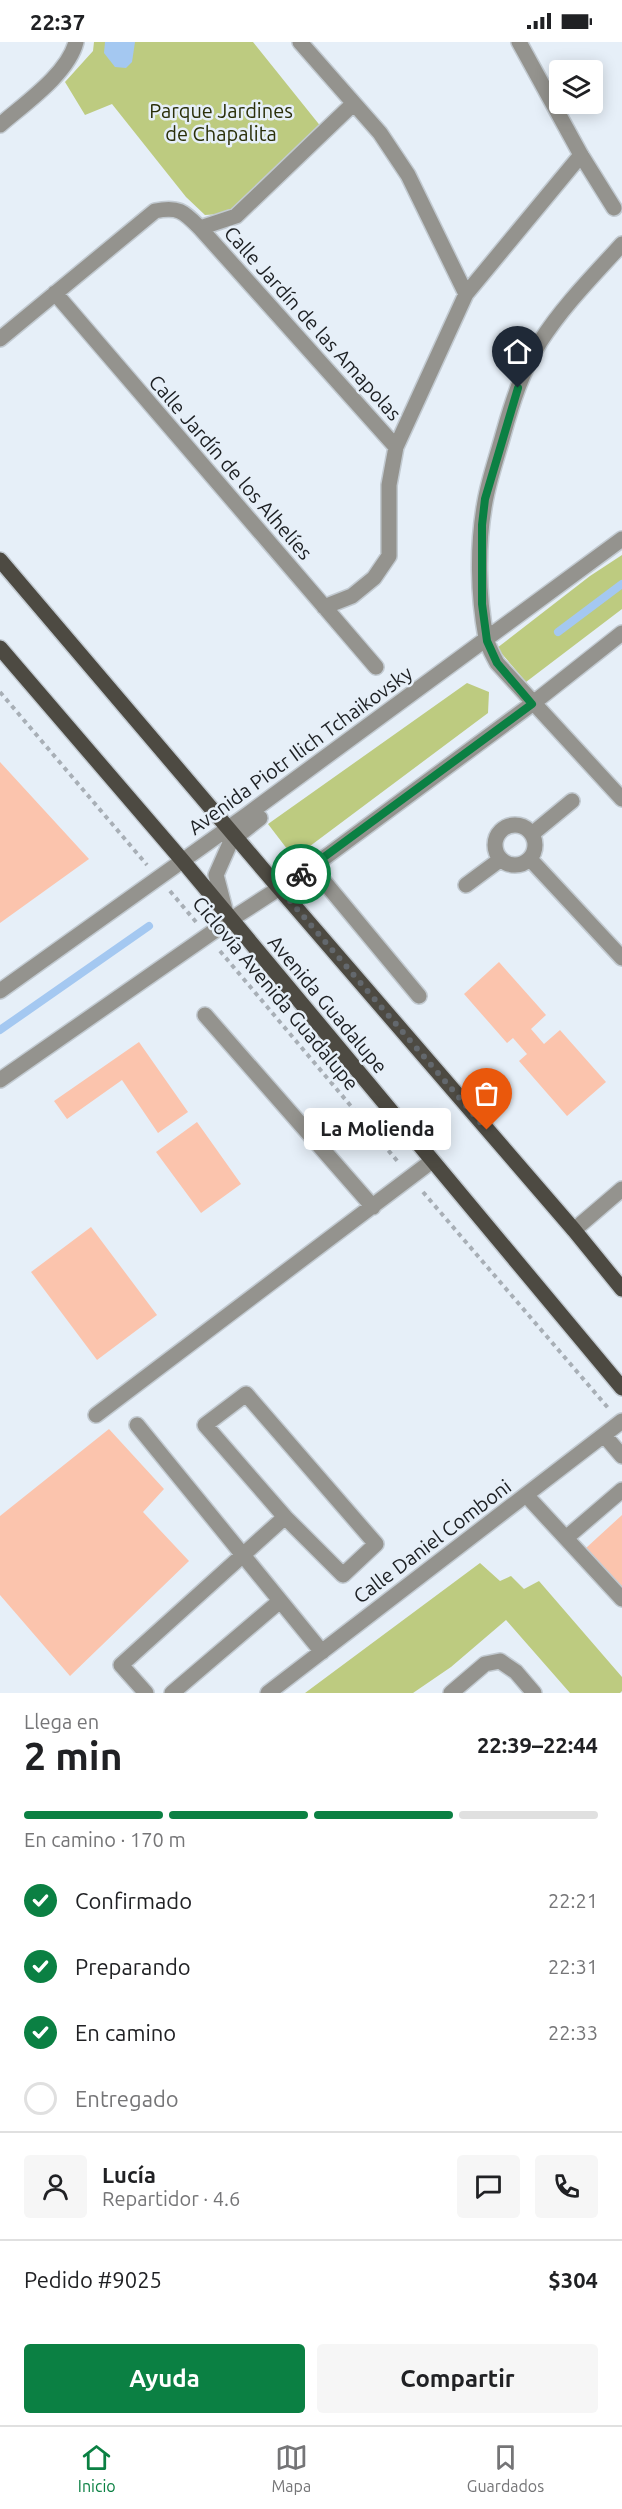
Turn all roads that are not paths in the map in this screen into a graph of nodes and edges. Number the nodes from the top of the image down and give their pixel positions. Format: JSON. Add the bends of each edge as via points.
{"nodes":[{"id":1,"x":76,"y":42,"type":"edge"},
{"id":2,"x":300,"y":42,"type":"edge"},
{"id":3,"x":519,"y":42,"type":"edge"},
{"id":4,"x":354,"y":104,"type":"junction"},
{"id":5,"x":0,"y":125,"type":"edge"},
{"id":6,"x":581,"y":155,"type":"junction"},
{"id":7,"x":614,"y":208,"type":"dead end"},
{"id":8,"x":200,"y":228,"type":"junction"},
{"id":9,"x":622,"y":244,"type":"edge"},
{"id":10,"x":55,"y":293,"type":"junction"},
{"id":11,"x":466,"y":294,"type":"junction"},
{"id":12,"x":0,"y":339,"type":"edge"},
{"id":13,"x":396,"y":447,"type":"junction"},
{"id":14,"x":622,"y":539,"type":"edge"},
{"id":15,"x":0,"y":560,"type":"edge"},
{"id":16,"x":324,"y":607,"type":"junction"},
{"id":17,"x":622,"y":633,"type":"edge"},
{"id":18,"x":487,"y":641,"type":"junction"},
{"id":19,"x":0,"y":648,"type":"edge"},
{"id":20,"x":375,"y":667,"type":"dead end"},
{"id":21,"x":532,"y":704,"type":"junction"},
{"id":22,"x":622,"y":799,"type":"edge"},
{"id":23,"x":572,"y":801,"type":"dead end"},
{"id":24,"x":231,"y":832,"type":"junction"},
{"id":25,"x":532,"y":834,"type":"junction"},
{"id":26,"x":501,"y":859,"type":"junction"},
{"id":27,"x":530,"y":859,"type":"junction"},
{"id":28,"x":182,"y":860,"type":"junction"},
{"id":29,"x":312,"y":867,"type":"junction"},
{"id":30,"x":466,"y":885,"type":"dead end"},
{"id":31,"x":279,"y":888,"type":"junction"},
{"id":32,"x":229,"y":918,"type":"junction"},
{"id":33,"x":622,"y":958,"type":"edge"},
{"id":34,"x":0,"y":991,"type":"edge"},
{"id":35,"x":419,"y":996,"type":"dead end"},
{"id":36,"x":205,"y":1015,"type":"dead end"},
{"id":37,"x":0,"y":1080,"type":"edge"},
{"id":38,"x":432,"y":1161,"type":"junction"},
{"id":39,"x":622,"y":1190,"type":"edge"},
{"id":40,"x":373,"y":1207,"type":"junction"},
{"id":41,"x":574,"y":1230,"type":"junction"},
{"id":42,"x":622,"y":1289,"type":"edge"},
{"id":43,"x":622,"y":1388,"type":"edge"},
{"id":44,"x":96,"y":1415,"type":"dead end"},
{"id":45,"x":618,"y":1418,"type":"edge"},
{"id":46,"x":137,"y":1425,"type":"dead end"},
{"id":47,"x":604,"y":1436,"type":"junction"},
{"id":48,"x":622,"y":1456,"type":"edge"},
{"id":49,"x":622,"y":1490,"type":"edge"},
{"id":50,"x":526,"y":1495,"type":"junction"},
{"id":51,"x":285,"y":1516,"type":"junction"},
{"id":52,"x":566,"y":1538,"type":"junction"},
{"id":53,"x":243,"y":1556,"type":"junction"},
{"id":54,"x":622,"y":1599,"type":"edge"},
{"id":55,"x":280,"y":1600,"type":"junction"},
{"id":56,"x":322,"y":1652,"type":"junction"},
{"id":57,"x":146,"y":1693,"type":"edge"},
{"id":58,"x":172,"y":1693,"type":"edge"},
{"id":59,"x":268,"y":1693,"type":"edge"},
{"id":60,"x":451,"y":1693,"type":"edge"},
{"id":61,"x":534,"y":1693,"type":"edge"}],
"edges":[{"from":1,"to":5,"type":"street","via":[[74,52],[54,78]]},
{"from":2,"to":4,"type":"street"},
{"from":3,"to":6,"type":"street"},
{"from":4,"to":8,"type":"street","via":[[236,216]]},
{"from":4,"to":11,"type":"street","via":[[380,133],[408,175]]},
{"from":6,"to":7,"type":"street"},
{"from":6,"to":11,"type":"street"},
{"from":8,"to":10,"type":"street","name":"Calle Jardín de las Amapolas","via":[[185,213],[170,208],[155,211]]},
{"from":8,"to":13,"type":"street","name":"Calle Jardín de las Amapolas"},
{"from":9,"to":18,"type":"street","via":[[564,308],[546,334],[513,402],[485,499],[482,525],[482,604]]},
{"from":10,"to":12,"type":"street","name":"Calle Jardín de las Amapolas"},
{"from":10,"to":16,"type":"street","name":"Calle Jardín de los Alhelíes"},
{"from":11,"to":13,"type":"street"},
{"from":13,"to":16,"type":"street","via":[[389,485],[389,556],[374,578],[352,596]]},
{"from":14,"to":18,"type":"street","name":"Avenida Piotr Ilich Tchaikovsky"},
{"from":15,"to":24,"type":"main road","name":"Avenida Guadalupe"},
{"from":16,"to":20,"type":"street","name":"Calle Jardín de los Alhelíes"},
{"from":17,"to":21,"type":"street"},
{"from":18,"to":21,"type":"street","via":[[497,663]]},
{"from":18,"to":24,"type":"street","name":"Avenida Piotr Ilich Tchaikovsky","via":[[302,775]]},
{"from":19,"to":28,"type":"main road","name":"Avenida Guadalupe"},
{"from":21,"to":22,"type":"street"},
{"from":21,"to":29,"type":"street"},
{"from":23,"to":25,"type":"street"},
{"from":24,"to":28,"type":"street","name":"Avenida Piotr Ilich Tchaikovsky"},
{"from":24,"to":31,"type":"main road","name":"Avenida Guadalupe"},
{"from":24,"to":32,"type":"street","via":[[216,875]]},
{"from":25,"to":26,"type":"street","via":[[515,825],[503,829],[495,847]]},
{"from":25,"to":27,"type":"street","via":[[536,847]]},
{"from":26,"to":27,"type":"street","via":[[513,865]]},
{"from":26,"to":30,"type":"street"},
{"from":27,"to":33,"type":"street"},
{"from":28,"to":32,"type":"main road","name":"Avenida Guadalupe"},
{"from":28,"to":34,"type":"street","name":"Avenida Piotr Ilich Tchaikovsky"},
{"from":29,"to":31,"type":"street"},
{"from":29,"to":35,"type":"street"},
{"from":31,"to":32,"type":"street"},
{"from":31,"to":41,"type":"main road","name":"Avenida Guadalupe"},
{"from":32,"to":37,"type":"street"},
{"from":32,"to":38,"type":"main road","name":"Avenida Guadalupe"},
{"from":36,"to":40,"type":"street"},
{"from":38,"to":40,"type":"street"},
{"from":38,"to":43,"type":"main road","name":"Avenida Guadalupe"},
{"from":39,"to":41,"type":"street"},
{"from":40,"to":44,"type":"street"},
{"from":41,"to":42,"type":"main road","name":"Avenida Guadalupe"},
{"from":45,"to":47,"type":"street","name":"Calle Daniel Comboni"},
{"from":46,"to":53,"type":"street"},
{"from":47,"to":48,"type":"street"},
{"from":47,"to":50,"type":"street","name":"Calle Daniel Comboni"},
{"from":49,"to":52,"type":"street"},
{"from":50,"to":52,"type":"street"},
{"from":50,"to":56,"type":"street","name":"Calle Daniel Comboni"},
{"from":51,"to":51,"type":"street","via":[[205,1425],[246,1394],[375,1544],[343,1575]]},
{"from":51,"to":53,"type":"street"},
{"from":52,"to":54,"type":"street"},
{"from":53,"to":55,"type":"street"},
{"from":53,"to":57,"type":"street","via":[[121,1665]]},
{"from":55,"to":56,"type":"street"},
{"from":55,"to":58,"type":"street"},
{"from":56,"to":59,"type":"street","name":"Calle Daniel Comboni"},
{"from":60,"to":61,"type":"street","via":[[485,1664],[500,1661]]}]}
